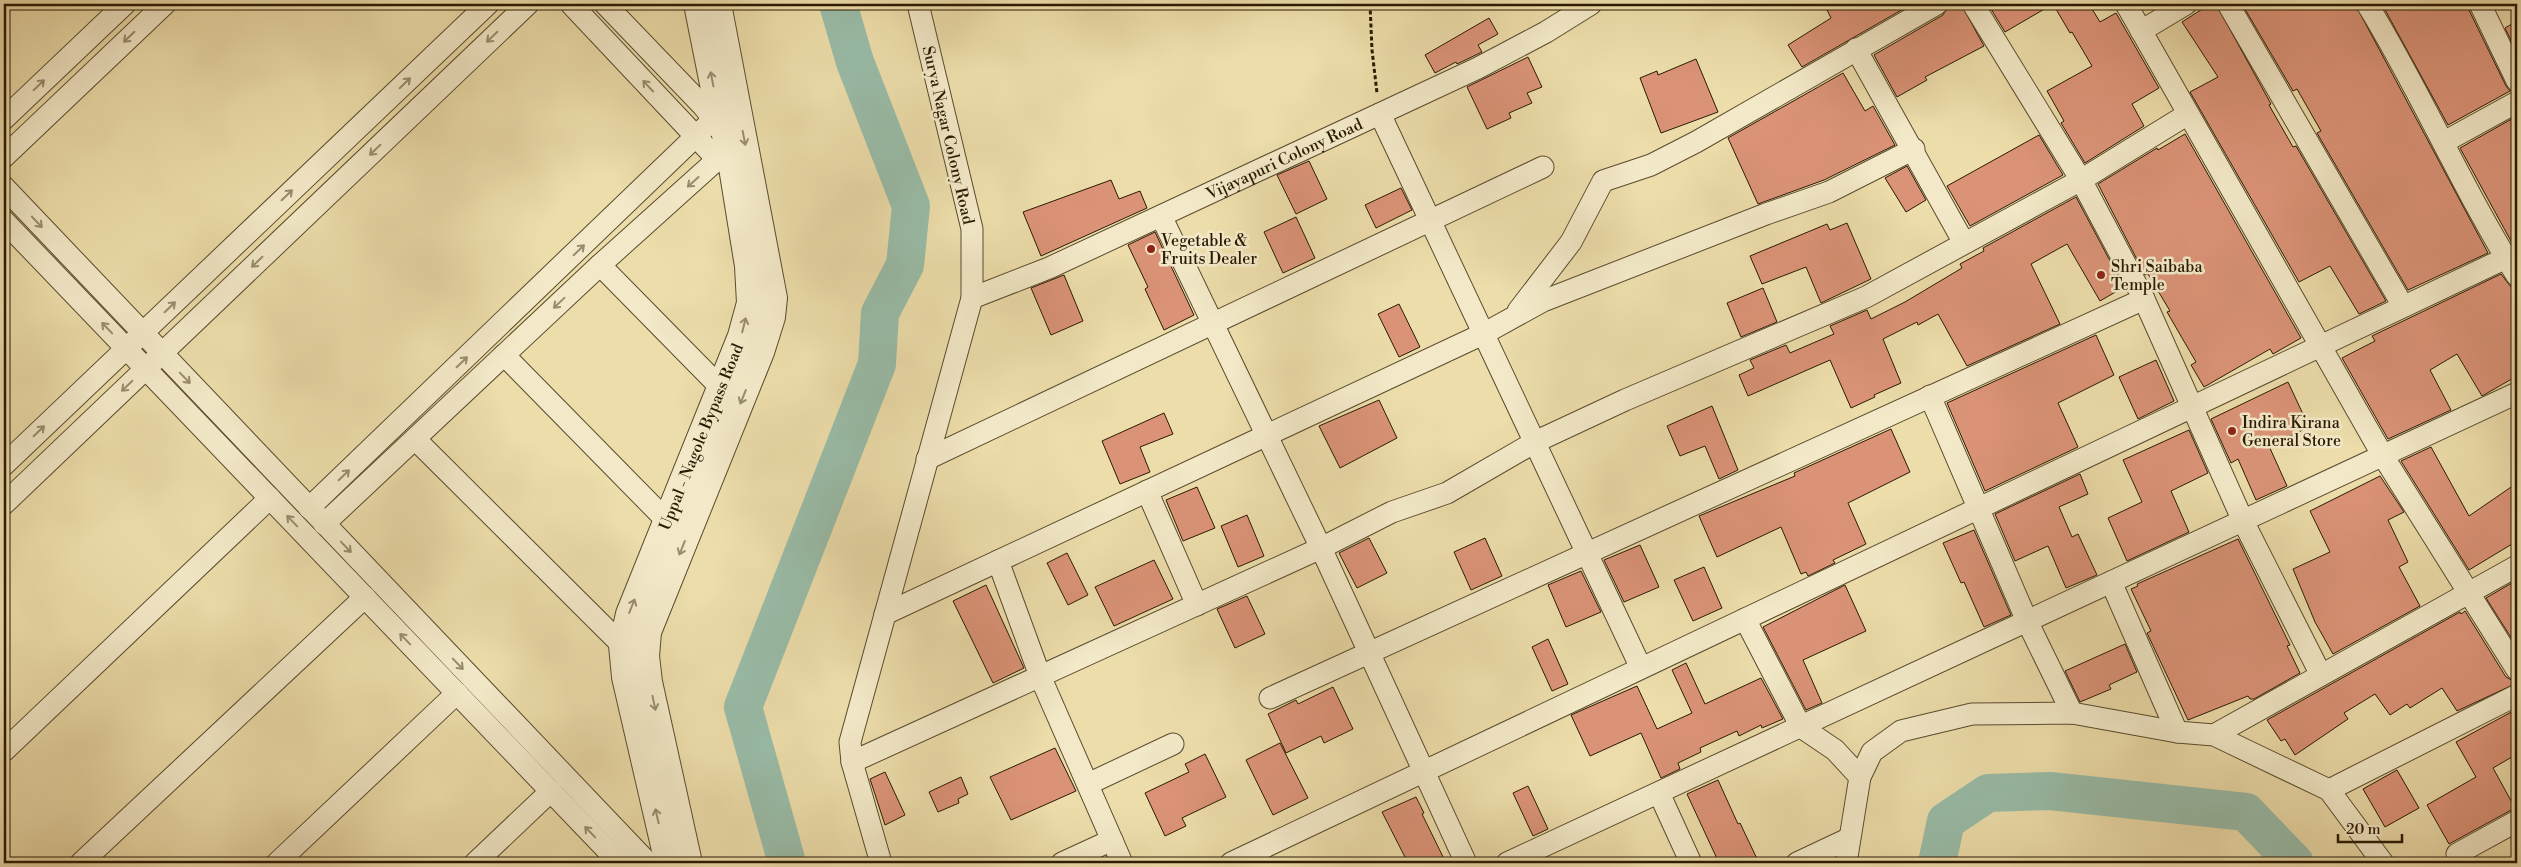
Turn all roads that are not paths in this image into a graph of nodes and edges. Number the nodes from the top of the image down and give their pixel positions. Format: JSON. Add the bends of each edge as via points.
{"nodes":[{"id":1,"x":164,"y":4,"type":"edge"},
{"id":2,"x":488,"y":4,"type":"edge"},
{"id":3,"x":528,"y":4,"type":"edge"},
{"id":4,"x":571,"y":4,"type":"edge"},
{"id":5,"x":605,"y":4,"type":"edge"},
{"id":6,"x":697,"y":4,"type":"edge"},
{"id":7,"x":718,"y":4,"type":"edge"},
{"id":8,"x":918,"y":4,"type":"edge"},
{"id":9,"x":1591,"y":4,"type":"edge"},
{"id":10,"x":1937,"y":4,"type":"edge"},
{"id":11,"x":1973,"y":4,"type":"edge"},
{"id":12,"x":2126,"y":4,"type":"edge"},
{"id":13,"x":2186,"y":4,"type":"edge"},
{"id":14,"x":2228,"y":4,"type":"edge"},
{"id":15,"x":2367,"y":4,"type":"edge"},
{"id":16,"x":2480,"y":4,"type":"edge"},
{"id":17,"x":121,"y":5,"type":"edge"},
{"id":18,"x":2141,"y":31,"type":"junction"},
{"id":19,"x":1856,"y":49,"type":"junction"},
{"id":20,"x":2517,"y":81,"type":"edge"},
{"id":21,"x":2517,"y":102,"type":"edge"},
{"id":22,"x":1380,"y":114,"type":"junction"},
{"id":23,"x":2188,"y":114,"type":"junction"},
{"id":24,"x":716,"y":117,"type":"junction"},
{"id":25,"x":4,"y":119,"type":"edge"},
{"id":26,"x":697,"y":138,"type":"junction"},
{"id":27,"x":2444,"y":142,"type":"junction"},
{"id":28,"x":1914,"y":149,"type":"junction"},
{"id":29,"x":724,"y":155,"type":"junction"},
{"id":30,"x":4,"y":157,"type":"edge"},
{"id":31,"x":1543,"y":168,"type":"dead end"},
{"id":32,"x":2081,"y":180,"type":"junction"},
{"id":33,"x":4,"y":187,"type":"edge"},
{"id":34,"x":1161,"y":216,"type":"junction"},
{"id":35,"x":4,"y":221,"type":"edge"},
{"id":36,"x":1432,"y":222,"type":"junction"},
{"id":37,"x":1964,"y":243,"type":"junction"},
{"id":38,"x":2506,"y":258,"type":"junction"},
{"id":39,"x":600,"y":265,"type":"junction"},
{"id":40,"x":2517,"y":276,"type":"edge"},
{"id":41,"x":972,"y":298,"type":"junction"},
{"id":42,"x":2144,"y":299,"type":"junction"},
{"id":43,"x":2403,"y":306,"type":"junction"},
{"id":44,"x":1513,"y":318,"type":"junction"},
{"id":45,"x":1212,"y":323,"type":"junction"},
{"id":46,"x":143,"y":333,"type":"junction"},
{"id":47,"x":1485,"y":333,"type":"junction"},
{"id":48,"x":2320,"y":346,"type":"junction"},
{"id":49,"x":126,"y":348,"type":"junction"},
{"id":50,"x":162,"y":353,"type":"junction"},
{"id":51,"x":504,"y":355,"type":"junction"},
{"id":52,"x":146,"y":368,"type":"junction"},
{"id":53,"x":721,"y":388,"type":"junction"},
{"id":54,"x":2517,"y":394,"type":"edge"},
{"id":55,"x":1930,"y":396,"type":"junction"},
{"id":56,"x":2190,"y":407,"type":"junction"},
{"id":57,"x":1265,"y":436,"type":"junction"},
{"id":58,"x":414,"y":439,"type":"junction"},
{"id":59,"x":1535,"y":442,"type":"junction"},
{"id":60,"x":2383,"y":456,"type":"junction"},
{"id":61,"x":927,"y":459,"type":"junction"},
{"id":62,"x":4,"y":465,"type":"edge"},
{"id":63,"x":1148,"y":491,"type":"junction"},
{"id":64,"x":270,"y":498,"type":"junction"},
{"id":65,"x":4,"y":504,"type":"edge"},
{"id":66,"x":309,"y":508,"type":"junction"},
{"id":67,"x":1977,"y":508,"type":"junction"},
{"id":68,"x":667,"y":521,"type":"junction"},
{"id":69,"x":2243,"y":521,"type":"junction"},
{"id":70,"x":324,"y":524,"type":"junction"},
{"id":71,"x":1321,"y":548,"type":"junction"},
{"id":72,"x":1588,"y":552,"type":"junction"},
{"id":73,"x":998,"y":561,"type":"junction"},
{"id":74,"x":2517,"y":566,"type":"edge"},
{"id":75,"x":2111,"y":582,"type":"junction"},
{"id":76,"x":2468,"y":594,"type":"junction"},
{"id":77,"x":365,"y":597,"type":"junction"},
{"id":78,"x":1197,"y":605,"type":"junction"},
{"id":79,"x":885,"y":614,"type":"junction"},
{"id":80,"x":1746,"y":619,"type":"junction"},
{"id":81,"x":2027,"y":621,"type":"junction"},
{"id":82,"x":622,"y":645,"type":"junction"},
{"id":83,"x":1367,"y":652,"type":"junction"},
{"id":84,"x":1642,"y":668,"type":"junction"},
{"id":85,"x":2517,"y":670,"type":"edge"},
{"id":86,"x":2321,"y":675,"type":"junction"},
{"id":87,"x":1040,"y":676,"type":"junction"},
{"id":88,"x":457,"y":693,"type":"junction"},
{"id":89,"x":2517,"y":695,"type":"edge"},
{"id":90,"x":1270,"y":698,"type":"dead end"},
{"id":91,"x":2072,"y":713,"type":"junction"},
{"id":92,"x":1801,"y":727,"type":"junction"},
{"id":93,"x":2177,"y":732,"type":"junction"},
{"id":94,"x":2214,"y":735,"type":"junction"},
{"id":95,"x":1174,"y":744,"type":"dead end"},
{"id":96,"x":4,"y":751,"type":"edge"},
{"id":97,"x":852,"y":762,"type":"junction"},
{"id":98,"x":1422,"y":772,"type":"junction"},
{"id":99,"x":1860,"y":777,"type":"junction"},
{"id":100,"x":1088,"y":784,"type":"junction"},
{"id":101,"x":2329,"y":790,"type":"junction"},
{"id":102,"x":551,"y":791,"type":"junction"},
{"id":103,"x":1659,"y":792,"type":"junction"},
{"id":104,"x":2517,"y":821,"type":"edge"},
{"id":105,"x":1112,"y":840,"type":"junction"},
{"id":106,"x":1848,"y":840,"type":"junction"},
{"id":107,"x":2457,"y":854,"type":"dead end"},
{"id":108,"x":81,"y":863,"type":"edge"},
{"id":109,"x":277,"y":863,"type":"edge"},
{"id":110,"x":475,"y":863,"type":"edge"},
{"id":111,"x":626,"y":863,"type":"edge"},
{"id":112,"x":648,"y":863,"type":"edge"},
{"id":113,"x":682,"y":863,"type":"edge"},
{"id":114,"x":880,"y":863,"type":"edge"},
{"id":115,"x":1062,"y":863,"type":"edge"},
{"id":116,"x":1122,"y":863,"type":"edge"},
{"id":117,"x":1231,"y":863,"type":"edge"},
{"id":118,"x":1466,"y":863,"type":"edge"},
{"id":119,"x":1507,"y":863,"type":"edge"},
{"id":120,"x":1691,"y":863,"type":"edge"},
{"id":121,"x":1797,"y":863,"type":"edge"},
{"id":122,"x":1846,"y":863,"type":"edge"},
{"id":123,"x":2383,"y":863,"type":"edge"}],
"edges":[{"from":1,"to":30,"type":"street","one_way":true},
{"from":46,"to":2,"type":"street","one_way":true},
{"from":3,"to":50,"type":"street","one_way":true},
{"from":26,"to":4,"type":"street","one_way":true},
{"from":5,"to":24,"type":"street"},
{"from":24,"to":6,"type":"street","name":"Uppal - Nagole Bypass Road","one_way":true},
{"from":7,"to":113,"type":"street","name":"Uppal - Nagole Bypass Road","one_way":true,"via":[[774,298],[772,317],[761,352],[648,632],[649,682]]},
{"from":8,"to":41,"type":"street","name":"Surya Nagar Colony Road","via":[[972,229]]},
{"from":9,"to":22,"type":"street","name":"Vijayapuri Colony Road","via":[[1478,68]]},
{"from":10,"to":19,"type":"street"},
{"from":11,"to":32,"type":"street"},
{"from":12,"to":18,"type":"street"},
{"from":13,"to":18,"type":"street"},
{"from":14,"to":43,"type":"street"},
{"from":15,"to":27,"type":"street"},
{"from":16,"to":20,"type":"street"},
{"from":25,"to":17,"type":"street","one_way":true},
{"from":18,"to":23,"type":"street"},
{"from":19,"to":28,"type":"street"},
{"from":19,"to":44,"type":"street","via":[[1696,142],[1651,165],[1603,181],[1571,242]]},
{"from":21,"to":27,"type":"street"},
{"from":22,"to":34,"type":"street","name":"Vijayapuri Colony Road"},
{"from":22,"to":36,"type":"street"},
{"from":23,"to":32,"type":"street"},
{"from":23,"to":48,"type":"street"},
{"from":24,"to":26,"type":"street"},
{"from":24,"to":29,"type":"street","name":"Uppal - Nagole Bypass Road"},
{"from":26,"to":29,"type":"street"},
{"from":66,"to":26,"type":"street","one_way":true},
{"from":27,"to":38,"type":"street"},
{"from":28,"to":37,"type":"street"},
{"from":28,"to":44,"type":"street","via":[[1830,192],[1543,301]]},
{"from":29,"to":39,"type":"street","one_way":true},
{"from":53,"to":29,"type":"street","name":"Uppal - Nagole Bypass Road","one_way":true,"via":[[742,336],[750,303],[748,266]]},
{"from":31,"to":36,"type":"street"},
{"from":32,"to":37,"type":"street"},
{"from":32,"to":42,"type":"street"},
{"from":33,"to":46,"type":"street","one_way":true},
{"from":34,"to":41,"type":"street","name":"Vijayapuri Colony Road","via":[[1049,268]]},
{"from":34,"to":45,"type":"street"},
{"from":49,"to":35,"type":"street","one_way":true},
{"from":36,"to":45,"type":"street"},
{"from":36,"to":47,"type":"street"},
{"from":37,"to":59,"type":"street","via":[[1866,297]]},
{"from":38,"to":40,"type":"street"},
{"from":38,"to":43,"type":"street"},
{"from":39,"to":51,"type":"street","one_way":true},
{"from":39,"to":53,"type":"street"},
{"from":41,"to":61,"type":"street","name":"Surya Nagar Colony Road"},
{"from":42,"to":55,"type":"street"},
{"from":42,"to":56,"type":"street"},
{"from":43,"to":48,"type":"street"},
{"from":44,"to":47,"type":"street"},
{"from":45,"to":57,"type":"street"},
{"from":45,"to":61,"type":"street"},
{"from":46,"to":49,"type":"street"},
{"from":46,"to":50,"type":"street"},
{"from":47,"to":57,"type":"street"},
{"from":47,"to":59,"type":"street"},
{"from":48,"to":56,"type":"street"},
{"from":48,"to":60,"type":"street"},
{"from":49,"to":52,"type":"street"},
{"from":62,"to":49,"type":"street","one_way":true},
{"from":50,"to":52,"type":"street"},
{"from":50,"to":66,"type":"street","one_way":true},
{"from":51,"to":58,"type":"street"},
{"from":51,"to":68,"type":"street"},
{"from":52,"to":64,"type":"street"},
{"from":52,"to":65,"type":"street","one_way":true},
{"from":53,"to":68,"type":"street","name":"Uppal - Nagole Bypass Road"},
{"from":54,"to":60,"type":"street"},
{"from":55,"to":67,"type":"street"},
{"from":55,"to":72,"type":"street"},
{"from":56,"to":67,"type":"street"},
{"from":56,"to":69,"type":"street"},
{"from":57,"to":63,"type":"street"},
{"from":57,"to":71,"type":"street"},
{"from":58,"to":70,"type":"street"},
{"from":58,"to":82,"type":"street"},
{"from":59,"to":71,"type":"street","via":[[1447,493],[1392,512]]},
{"from":59,"to":72,"type":"street"},
{"from":60,"to":69,"type":"street"},
{"from":60,"to":76,"type":"street"},
{"from":61,"to":79,"type":"street","name":"Surya Nagar Colony Road"},
{"from":63,"to":73,"type":"street"},
{"from":63,"to":78,"type":"street"},
{"from":77,"to":64,"type":"street","one_way":true},
{"from":64,"to":96,"type":"street"},
{"from":66,"to":70,"type":"street"},
{"from":67,"to":80,"type":"street"},
{"from":67,"to":81,"type":"street"},
{"from":82,"to":68,"type":"street","name":"Uppal - Nagole Bypass Road","one_way":true,"via":[[629,614]]},
{"from":69,"to":75,"type":"street"},
{"from":69,"to":86,"type":"street"},
{"from":70,"to":112,"type":"street","one_way":true},
{"from":71,"to":78,"type":"street"},
{"from":71,"to":83,"type":"street"},
{"from":72,"to":83,"type":"street"},
{"from":72,"to":84,"type":"street"},
{"from":73,"to":79,"type":"street"},
{"from":73,"to":87,"type":"street"},
{"from":74,"to":76,"type":"street"},
{"from":75,"to":81,"type":"street"},
{"from":75,"to":93,"type":"street"},
{"from":76,"to":85,"type":"street"},
{"from":76,"to":86,"type":"street"},
{"from":88,"to":77,"type":"street","one_way":true},
{"from":77,"to":108,"type":"street"},
{"from":78,"to":87,"type":"street"},
{"from":79,"to":97,"type":"street","name":"Surya Nagar Colony Road","via":[[850,742]]},
{"from":80,"to":84,"type":"street"},
{"from":80,"to":92,"type":"street"},
{"from":81,"to":91,"type":"street"},
{"from":81,"to":92,"type":"street"},
{"from":113,"to":82,"type":"street","name":"Uppal - Nagole Bypass Road","one_way":true,"via":[[625,677]]},
{"from":83,"to":90,"type":"street"},
{"from":83,"to":98,"type":"street"},
{"from":84,"to":98,"type":"street"},
{"from":86,"to":94,"type":"street"},
{"from":87,"to":97,"type":"street"},
{"from":87,"to":100,"type":"street"},
{"from":88,"to":102,"type":"street"},
{"from":88,"to":109,"type":"street"},
{"from":89,"to":101,"type":"street"},
{"from":91,"to":93,"type":"street"},
{"from":91,"to":99,"type":"street","via":[[1972,714],[1901,731],[1872,752]]},
{"from":92,"to":99,"type":"street","via":[[1835,750]]},
{"from":92,"to":103,"type":"street"},
{"from":93,"to":94,"type":"street"},
{"from":94,"to":101,"type":"street"},
{"from":95,"to":100,"type":"street"},
{"from":97,"to":114,"type":"street","name":"Surya Nagar Colony Road"},
{"from":98,"to":117,"type":"street"},
{"from":98,"to":118,"type":"street"},
{"from":99,"to":106,"type":"street"},
{"from":100,"to":105,"type":"street"},
{"from":101,"to":123,"type":"street"},
{"from":102,"to":110,"type":"street"},
{"from":111,"to":102,"type":"street","one_way":true,"via":[[609,852]]},
{"from":103,"to":119,"type":"street"},
{"from":103,"to":120,"type":"street"},
{"from":104,"to":107,"type":"street"},
{"from":105,"to":115,"type":"street"},
{"from":105,"to":116,"type":"street"},
{"from":106,"to":121,"type":"street"},
{"from":106,"to":122,"type":"street"}]}
